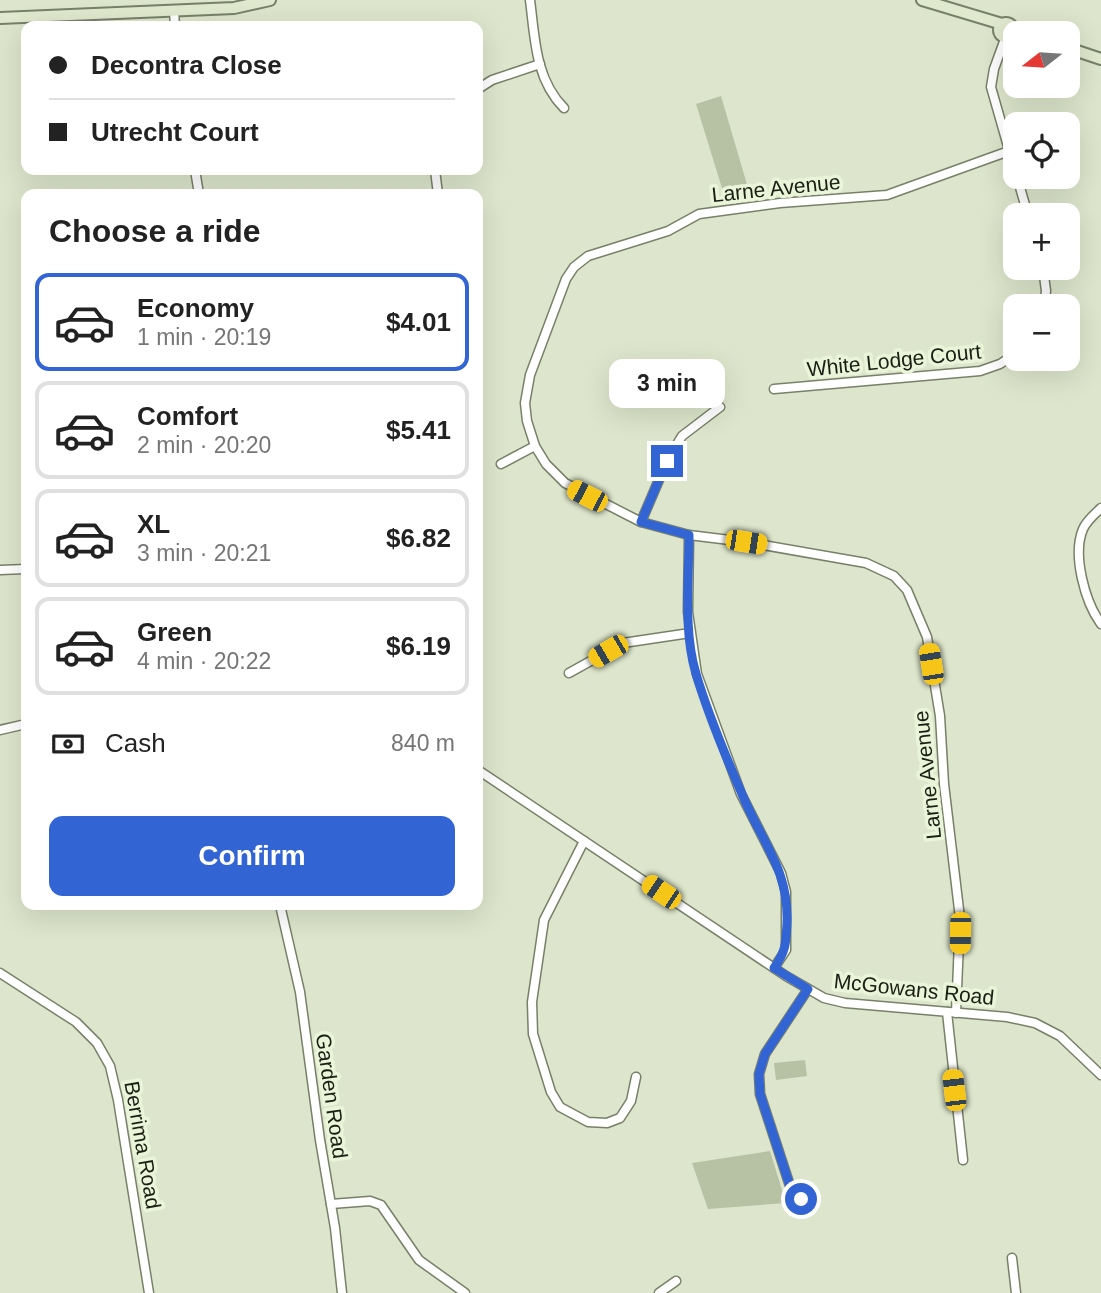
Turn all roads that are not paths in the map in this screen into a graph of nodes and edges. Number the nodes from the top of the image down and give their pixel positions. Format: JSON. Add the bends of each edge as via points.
{"nodes":[{"id":1,"x":270,"y":0,"type":"edge"},
{"id":2,"x":530,"y":0,"type":"edge"},
{"id":3,"x":922,"y":0,"type":"edge"},
{"id":4,"x":174,"y":11,"type":"junction"},
{"id":5,"x":0,"y":18,"type":"edge"},
{"id":6,"x":175,"y":21,"type":"edge"},
{"id":7,"x":1003,"y":30,"type":"edge"},
{"id":8,"x":1003,"y":41,"type":"edge"},
{"id":9,"x":1080,"y":52,"type":"edge"},
{"id":10,"x":1101,"y":58,"type":"edge"},
{"id":11,"x":540,"y":64,"type":"junction"},
{"id":12,"x":483,"y":86,"type":"edge"},
{"id":13,"x":564,"y":108,"type":"dead end"},
{"id":14,"x":1003,"y":130,"type":"edge"},
{"id":15,"x":1003,"y":153,"type":"edge"},
{"id":16,"x":1003,"y":362,"type":"edge"},
{"id":17,"x":774,"y":390,"type":"dead end"},
{"id":18,"x":720,"y":407,"type":"dead end"},
{"id":19,"x":535,"y":446,"type":"junction"},
{"id":20,"x":501,"y":464,"type":"dead end"},
{"id":21,"x":1101,"y":508,"type":"edge"},
{"id":22,"x":641,"y":522,"type":"junction"},
{"id":23,"x":689,"y":535,"type":"junction"},
{"id":24,"x":21,"y":569,"type":"edge"},
{"id":25,"x":0,"y":570,"type":"edge"},
{"id":26,"x":1101,"y":624,"type":"edge"},
{"id":27,"x":690,"y":634,"type":"junction"},
{"id":28,"x":569,"y":673,"type":"dead end"},
{"id":29,"x":21,"y":725,"type":"edge"},
{"id":30,"x":0,"y":730,"type":"edge"},
{"id":31,"x":483,"y":773,"type":"edge"},
{"id":32,"x":584,"y":841,"type":"junction"},
{"id":33,"x":281,"y":910,"type":"edge"},
{"id":34,"x":774,"y":968,"type":"junction"},
{"id":35,"x":0,"y":973,"type":"edge"},
{"id":36,"x":808,"y":989,"type":"junction"},
{"id":37,"x":951,"y":1012,"type":"junction"},
{"id":38,"x":1101,"y":1075,"type":"edge"},
{"id":39,"x":636,"y":1077,"type":"dead end"},
{"id":40,"x":963,"y":1160,"type":"dead end"},
{"id":41,"x":801,"y":1199,"type":"dead end"},
{"id":42,"x":331,"y":1204,"type":"junction"},
{"id":43,"x":1012,"y":1258,"type":"dead end"},
{"id":44,"x":676,"y":1281,"type":"dead end"},
{"id":45,"x":149,"y":1293,"type":"edge"},
{"id":46,"x":342,"y":1293,"type":"edge"},
{"id":47,"x":465,"y":1293,"type":"edge"},
{"id":48,"x":659,"y":1293,"type":"edge"},
{"id":49,"x":1016,"y":1293,"type":"edge"}],
"edges":[{"from":1,"to":4,"type":"street","via":[[234,8]]},
{"from":2,"to":11,"type":"street"},
{"from":3,"to":7,"type":"street"},
{"from":4,"to":5,"type":"street"},
{"from":4,"to":6,"type":"street"},
{"from":8,"to":14,"type":"street","via":[[991,87]]},
{"from":9,"to":10,"type":"street"},
{"from":11,"to":12,"type":"street"},
{"from":11,"to":13,"type":"street","via":[[550,92]]},
{"from":15,"to":19,"type":"street","name":"Larne Avenue","via":[[887,195],[704,213],[668,231],[580,261],[566,279],[528,383],[526,413]]},
{"from":16,"to":17,"type":"street","name":"White Lodge Court","via":[[980,371]]},
{"from":18,"to":22,"type":"street","via":[[682,436]]},
{"from":19,"to":20,"type":"street"},
{"from":19,"to":22,"type":"street","name":"Larne Avenue","via":[[565,483]]},
{"from":21,"to":26,"type":"street","via":[[1083,529],[1080,561],[1089,605]]},
{"from":22,"to":23,"type":"street","name":"Larne Avenue"},
{"from":23,"to":27,"type":"street"},
{"from":23,"to":37,"type":"street","name":"Larne Avenue","via":[[866,563],[894,576],[908,590],[927,637],[941,724],[959,904]]},
{"from":24,"to":25,"type":"street"},
{"from":27,"to":28,"type":"street","via":[[623,643]]},
{"from":27,"to":34,"type":"street","via":[[696,674],[737,783],[785,883],[786,944]]},
{"from":29,"to":30,"type":"street"},
{"from":31,"to":32,"type":"street","name":"McGowans Road"},
{"from":32,"to":34,"type":"street","name":"McGowans Road"},
{"from":32,"to":39,"type":"street","via":[[544,920],[532,1002],[533,1034],[555,1101],[577,1118],[598,1124],[620,1118],[631,1101]]},
{"from":33,"to":42,"type":"street","name":"Garden Road","via":[[300,992]]},
{"from":34,"to":36,"type":"street","name":"McGowans Road"},
{"from":35,"to":45,"type":"street","name":"Berrima Road","via":[[76,1022],[97,1043],[110,1066]]},
{"from":36,"to":37,"type":"street","name":"McGowans Road","via":[[834,1002]]},
{"from":36,"to":41,"type":"street","via":[[765,1054],[759,1084],[791,1189]]},
{"from":37,"to":38,"type":"street","name":"McGowans Road","via":[[1035,1023],[1060,1035]]},
{"from":37,"to":40,"type":"street","name":"Larne Avenue"},
{"from":42,"to":46,"type":"street","name":"Garden Road"},
{"from":42,"to":47,"type":"street","via":[[370,1201],[381,1205],[419,1260]]},
{"from":43,"to":49,"type":"street"},
{"from":44,"to":48,"type":"street"}]}
